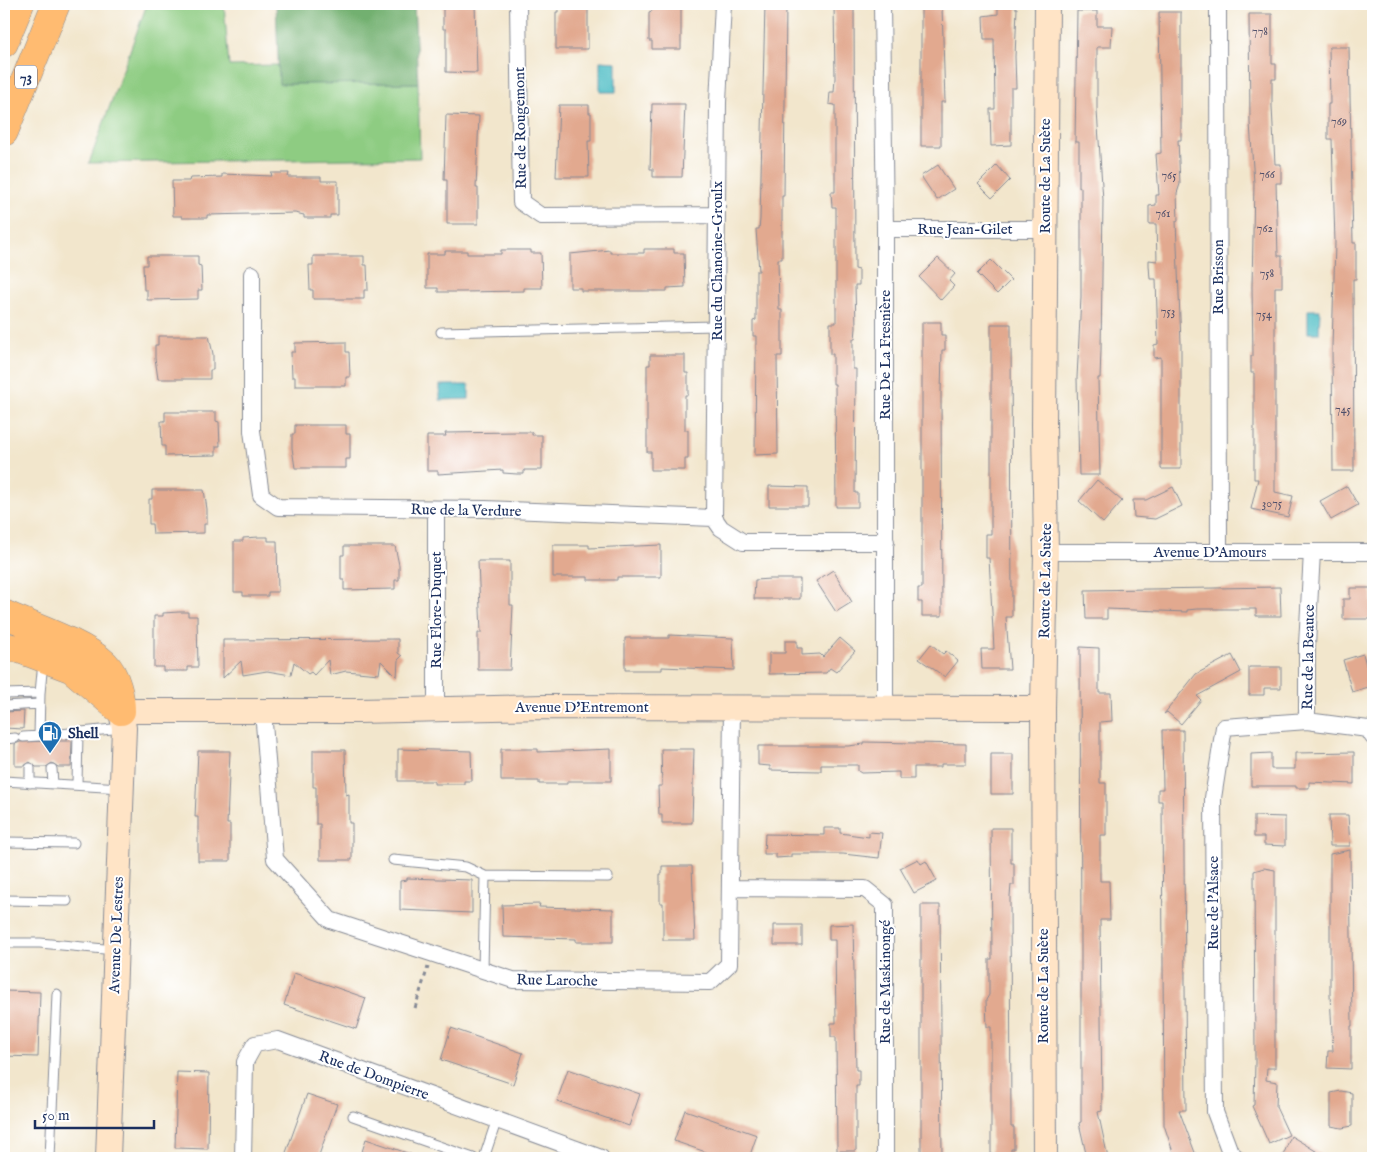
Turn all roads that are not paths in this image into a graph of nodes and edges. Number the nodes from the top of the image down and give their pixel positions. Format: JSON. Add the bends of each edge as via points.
{"nodes":[{"id":1,"x":20,"y":4,"type":"edge"},
{"id":2,"x":56,"y":4,"type":"edge"},
{"id":3,"x":518,"y":4,"type":"edge"},
{"id":4,"x":722,"y":4,"type":"edge"},
{"id":5,"x":882,"y":4,"type":"edge"},
{"id":6,"x":1047,"y":4,"type":"edge"},
{"id":7,"x":1218,"y":4,"type":"edge"},
{"id":8,"x":4,"y":43,"type":"edge"},
{"id":9,"x":4,"y":132,"type":"edge"},
{"id":10,"x":717,"y":215,"type":"junction"},
{"id":11,"x":1045,"y":229,"type":"junction"},
{"id":12,"x":885,"y":230,"type":"junction"},
{"id":13,"x":252,"y":274,"type":"dead end"},
{"id":14,"x":716,"y":326,"type":"junction"},
{"id":15,"x":441,"y":332,"type":"dead end"},
{"id":16,"x":436,"y":509,"type":"junction"},
{"id":17,"x":714,"y":518,"type":"junction"},
{"id":18,"x":886,"y":542,"type":"junction"},
{"id":19,"x":1219,"y":551,"type":"junction"},
{"id":20,"x":1046,"y":552,"type":"junction"},
{"id":21,"x":1312,"y":552,"type":"junction"},
{"id":22,"x":1373,"y":552,"type":"edge"},
{"id":23,"x":4,"y":614,"type":"edge"},
{"id":24,"x":4,"y":647,"type":"edge"},
{"id":25,"x":43,"y":658,"type":"junction"},
{"id":26,"x":4,"y":694,"type":"edge"},
{"id":27,"x":40,"y":694,"type":"junction"},
{"id":28,"x":40,"y":704,"type":"junction"},
{"id":29,"x":4,"y":706,"type":"edge"},
{"id":30,"x":732,"y":707,"type":"junction"},
{"id":31,"x":885,"y":707,"type":"junction"},
{"id":32,"x":1043,"y":708,"type":"junction"},
{"id":33,"x":436,"y":710,"type":"junction"},
{"id":34,"x":263,"y":711,"type":"junction"},
{"id":35,"x":122,"y":720,"type":"junction"},
{"id":36,"x":1307,"y":721,"type":"junction"},
{"id":37,"x":78,"y":732,"type":"junction"},
{"id":38,"x":1373,"y":737,"type":"edge"},
{"id":39,"x":28,"y":738,"type":"junction"},
{"id":40,"x":4,"y":739,"type":"edge"},
{"id":41,"x":30,"y":768,"type":"dead end"},
{"id":42,"x":52,"y":769,"type":"dead end"},
{"id":43,"x":4,"y":782,"type":"edge"},
{"id":44,"x":30,"y":783,"type":"junction"},
{"id":45,"x":53,"y":784,"type":"junction"},
{"id":46,"x":77,"y":786,"type":"junction"},
{"id":47,"x":121,"y":788,"type":"junction"},
{"id":48,"x":4,"y":842,"type":"edge"},
{"id":49,"x":74,"y":843,"type":"dead end"},
{"id":50,"x":393,"y":860,"type":"dead end"},
{"id":51,"x":485,"y":876,"type":"junction"},
{"id":52,"x":608,"y":877,"type":"dead end"},
{"id":53,"x":732,"y":888,"type":"junction"},
{"id":54,"x":4,"y":900,"type":"edge"},
{"id":55,"x":67,"y":901,"type":"dead end"},
{"id":56,"x":4,"y":943,"type":"edge"},
{"id":57,"x":116,"y":950,"type":"junction"},
{"id":58,"x":483,"y":970,"type":"junction"},
{"id":59,"x":57,"y":994,"type":"dead end"},
{"id":60,"x":353,"y":1116,"type":"dead end"},
{"id":61,"x":497,"y":1120,"type":"junction"},
{"id":62,"x":50,"y":1158,"type":"edge"},
{"id":63,"x":108,"y":1158,"type":"edge"},
{"id":64,"x":242,"y":1158,"type":"edge"},
{"id":65,"x":473,"y":1158,"type":"edge"},
{"id":66,"x":484,"y":1158,"type":"edge"},
{"id":67,"x":602,"y":1158,"type":"edge"},
{"id":68,"x":884,"y":1158,"type":"edge"},
{"id":69,"x":1045,"y":1158,"type":"edge"},
{"id":70,"x":1237,"y":1158,"type":"edge"}],
"edges":[{"from":1,"to":8,"type":"highway"},
{"from":2,"to":9,"type":"highway","number":"73"},
{"from":3,"to":10,"type":"street","name":"Rue de Rougemont","via":[[522,202],[540,216]]},
{"from":4,"to":10,"type":"street","name":"Rue du Chanoine-Groulx"},
{"from":5,"to":12,"type":"street","name":"Rue De La Fresnière"},
{"from":6,"to":11,"type":"street","name":"Route de La Suète"},
{"from":7,"to":19,"type":"street","name":"Rue Brisson"},
{"from":10,"to":14,"type":"street","name":"Rue du Chanoine-Groulx"},
{"from":11,"to":12,"type":"street","name":"Rue Jean-Gilet"},
{"from":11,"to":20,"type":"street","name":"Route de La Suète"},
{"from":12,"to":18,"type":"street","name":"Rue De La Fresnière"},
{"from":13,"to":16,"type":"street","name":"Rue de la Verdure","via":[[252,431],[261,495],[278,508]]},
{"from":14,"to":15,"type":"lane"},
{"from":14,"to":17,"type":"street","name":"Rue du Chanoine-Groulx"},
{"from":16,"to":17,"type":"street","name":"Rue de la Verdure"},
{"from":16,"to":33,"type":"street","name":"Rue Flore-Duquet"},
{"from":17,"to":18,"type":"street","via":[[721,528],[743,542]]},
{"from":18,"to":31,"type":"street","name":"Rue De La Fresnière"},
{"from":19,"to":20,"type":"street","name":"Avenue D'Amours"},
{"from":19,"to":21,"type":"street","name":"Avenue D'Amours"},
{"from":20,"to":32,"type":"street","name":"Route de La Suète"},
{"from":21,"to":22,"type":"street","name":"Avenue D'Amours"},
{"from":21,"to":36,"type":"street","name":"Rue de la Beauce"},
{"from":23,"to":35,"type":"highway","via":[[90,652],[107,666],[121,698]]},
{"from":24,"to":25,"type":"highway"},
{"from":25,"to":27,"type":"lane"},
{"from":25,"to":35,"type":"highway","via":[[72,669]]},
{"from":26,"to":27,"type":"lane"},
{"from":27,"to":28,"type":"lane"},
{"from":28,"to":29,"type":"lane"},
{"from":28,"to":39,"type":"lane"},
{"from":30,"to":31,"type":"street","name":"Avenue D'Entremont"},
{"from":30,"to":33,"type":"street","name":"Avenue D'Entremont"},
{"from":30,"to":53,"type":"street","name":"Rue Laroche"},
{"from":31,"to":32,"type":"street","name":"Avenue D'Entremont"},
{"from":32,"to":69,"type":"street","name":"Route de La Suète"},
{"from":33,"to":34,"type":"street","name":"Avenue D'Entremont"},
{"from":34,"to":35,"type":"street","name":"Avenue D'Entremont"},
{"from":34,"to":58,"type":"street","name":"Rue Laroche","via":[[275,859],[330,920]]},
{"from":35,"to":37,"type":"lane"},
{"from":35,"to":47,"type":"street","name":"Avenue De Lestres"},
{"from":36,"to":38,"type":"street","name":"Rue de la Beauce","via":[[1368,729]]},
{"from":36,"to":70,"type":"street","name":"Rue de l'Alsace","via":[[1224,727],[1213,798],[1215,1112],[1230,1152]]},
{"from":37,"to":39,"type":"lane","via":[[52,739]]},
{"from":37,"to":46,"type":"lane"},
{"from":39,"to":40,"type":"lane"},
{"from":41,"to":44,"type":"lane"},
{"from":42,"to":45,"type":"lane"},
{"from":43,"to":44,"type":"lane"},
{"from":44,"to":45,"type":"lane"},
{"from":45,"to":46,"type":"lane"},
{"from":46,"to":47,"type":"lane"},
{"from":47,"to":57,"type":"street","name":"Avenue De Lestres"},
{"from":48,"to":49,"type":"lane"},
{"from":50,"to":51,"type":"lane","via":[[466,867]]},
{"from":51,"to":52,"type":"lane"},
{"from":51,"to":58,"type":"lane"},
{"from":53,"to":58,"type":"street","name":"Rue Laroche","via":[[729,964],[710,982],[513,980]]},
{"from":53,"to":68,"type":"street","name":"Rue de Maskinongé","via":[[864,889],[885,905]]},
{"from":54,"to":55,"type":"lane"},
{"from":56,"to":57,"type":"lane"},
{"from":57,"to":63,"type":"street","name":"Avenue De Lestres"},
{"from":59,"to":62,"type":"lane"},
{"from":60,"to":65,"type":"lane"},
{"from":61,"to":64,"type":"street","name":"Rue de Dompierre","via":[[278,1040],[255,1044],[245,1062]]},
{"from":61,"to":66,"type":"lane"},
{"from":61,"to":67,"type":"street","name":"Rue de Dompierre"}]}
